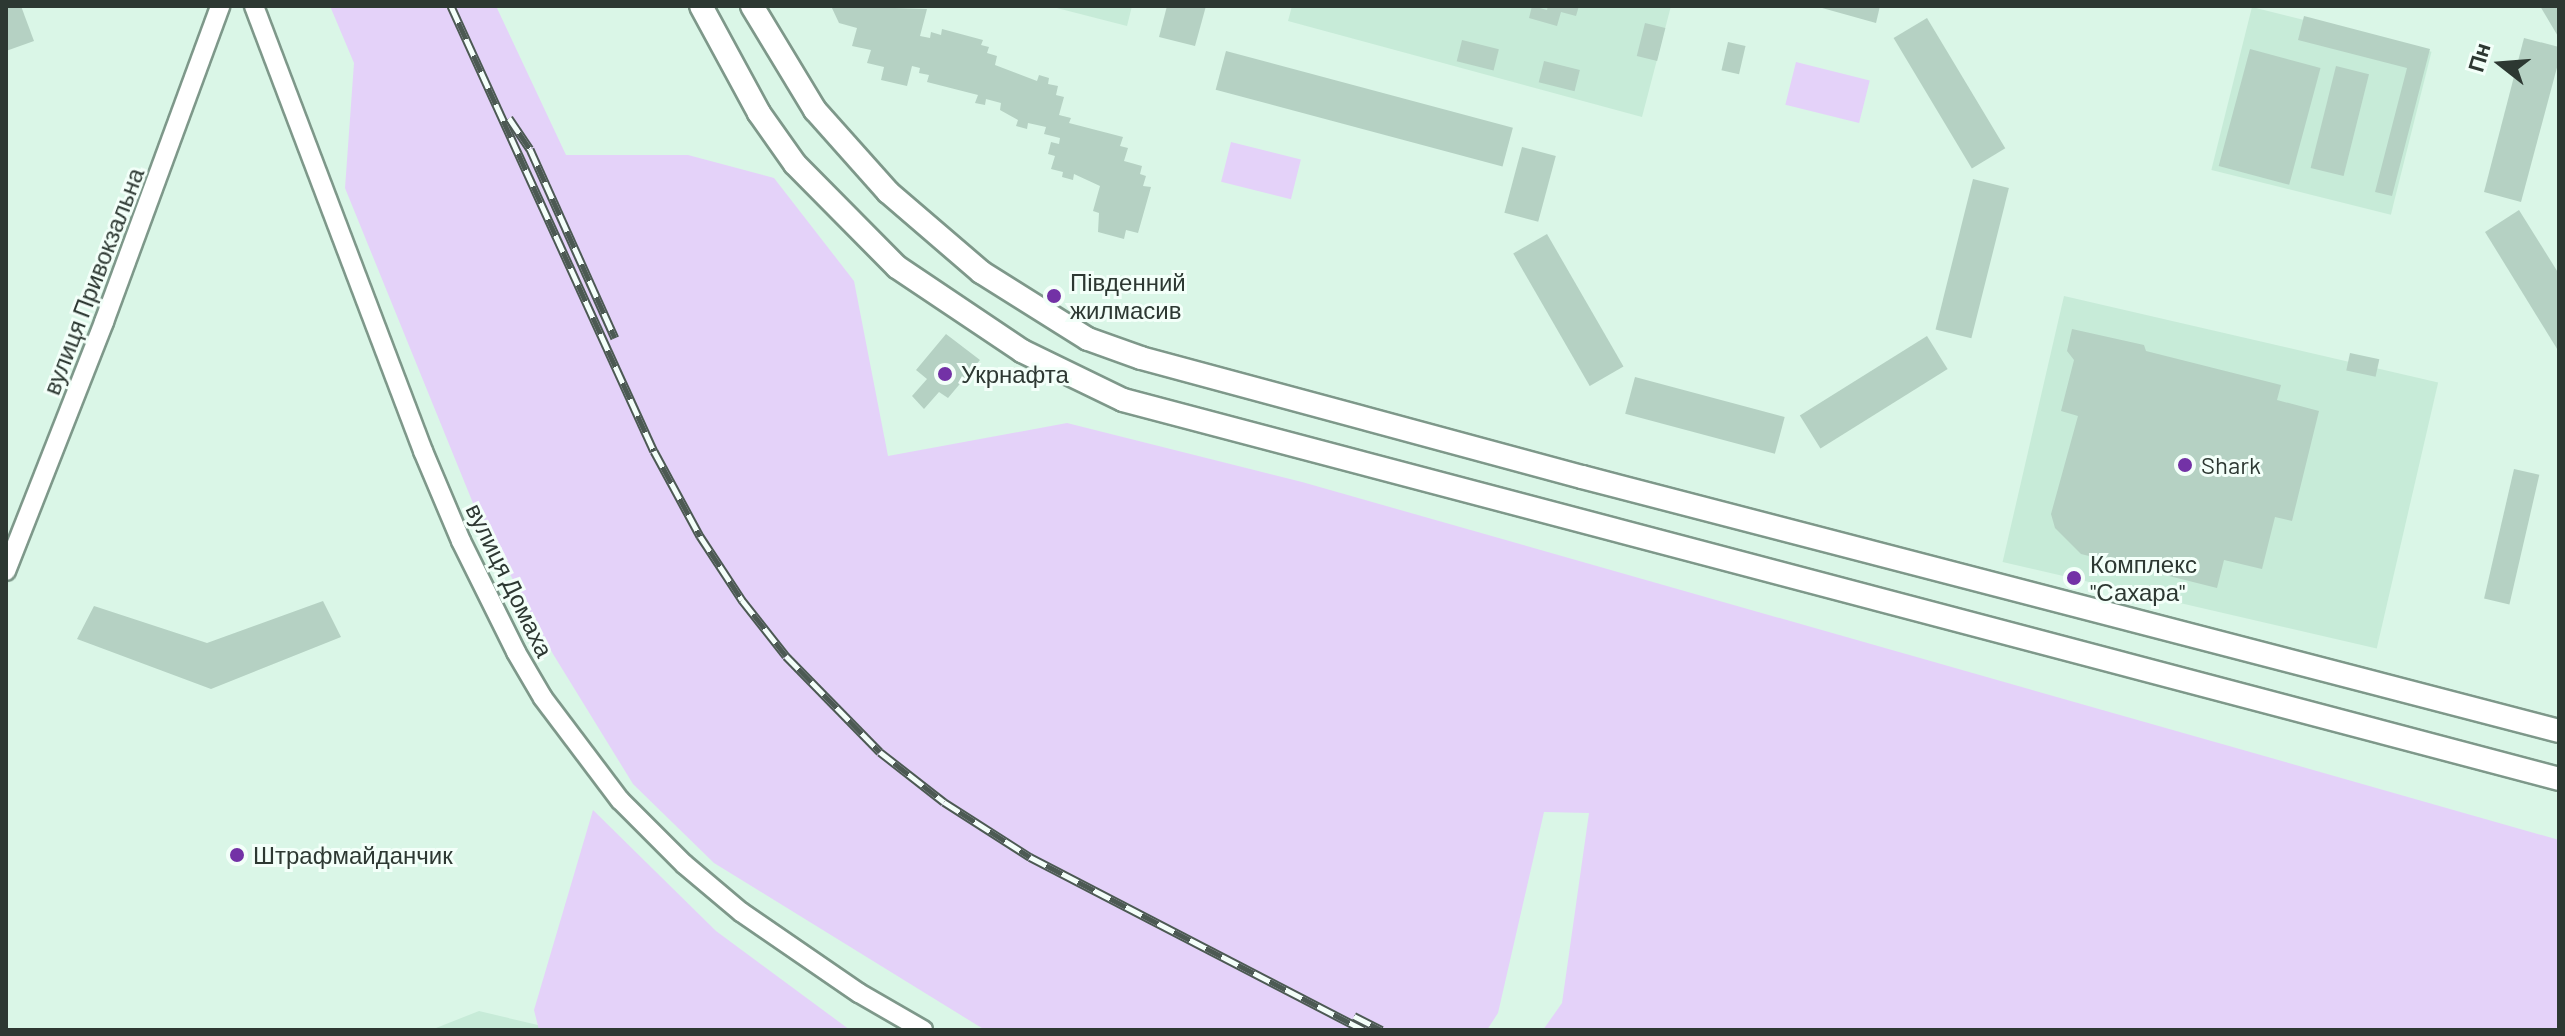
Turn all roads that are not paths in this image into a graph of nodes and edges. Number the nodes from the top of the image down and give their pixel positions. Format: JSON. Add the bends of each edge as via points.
{"nodes":[{"id":1,"x":220,"y":6,"type":"edge"},
{"id":2,"x":254,"y":6,"type":"edge"},
{"id":3,"x":701,"y":6,"type":"edge"},
{"id":4,"x":752,"y":6,"type":"edge"},
{"id":5,"x":6,"y":571,"type":"edge"},
{"id":6,"x":2559,"y":731,"type":"edge"},
{"id":7,"x":2559,"y":779,"type":"edge"},
{"id":8,"x":923,"y":1030,"type":"edge"}],
"edges":[{"from":1,"to":5,"type":"street","name":"вулиця Привокзальна"},
{"from":2,"to":8,"type":"street","name":"вулиця Домаха","via":[[423,451],[461,541],[543,698],[620,800],[684,864],[741,912]]},
{"from":3,"to":7,"type":"street","via":[[759,113],[795,164],[897,267],[1022,351],[1123,400]]},
{"from":4,"to":6,"type":"street","via":[[815,110],[888,192],[981,272],[1088,339],[1141,358],[1567,473]]}]}
